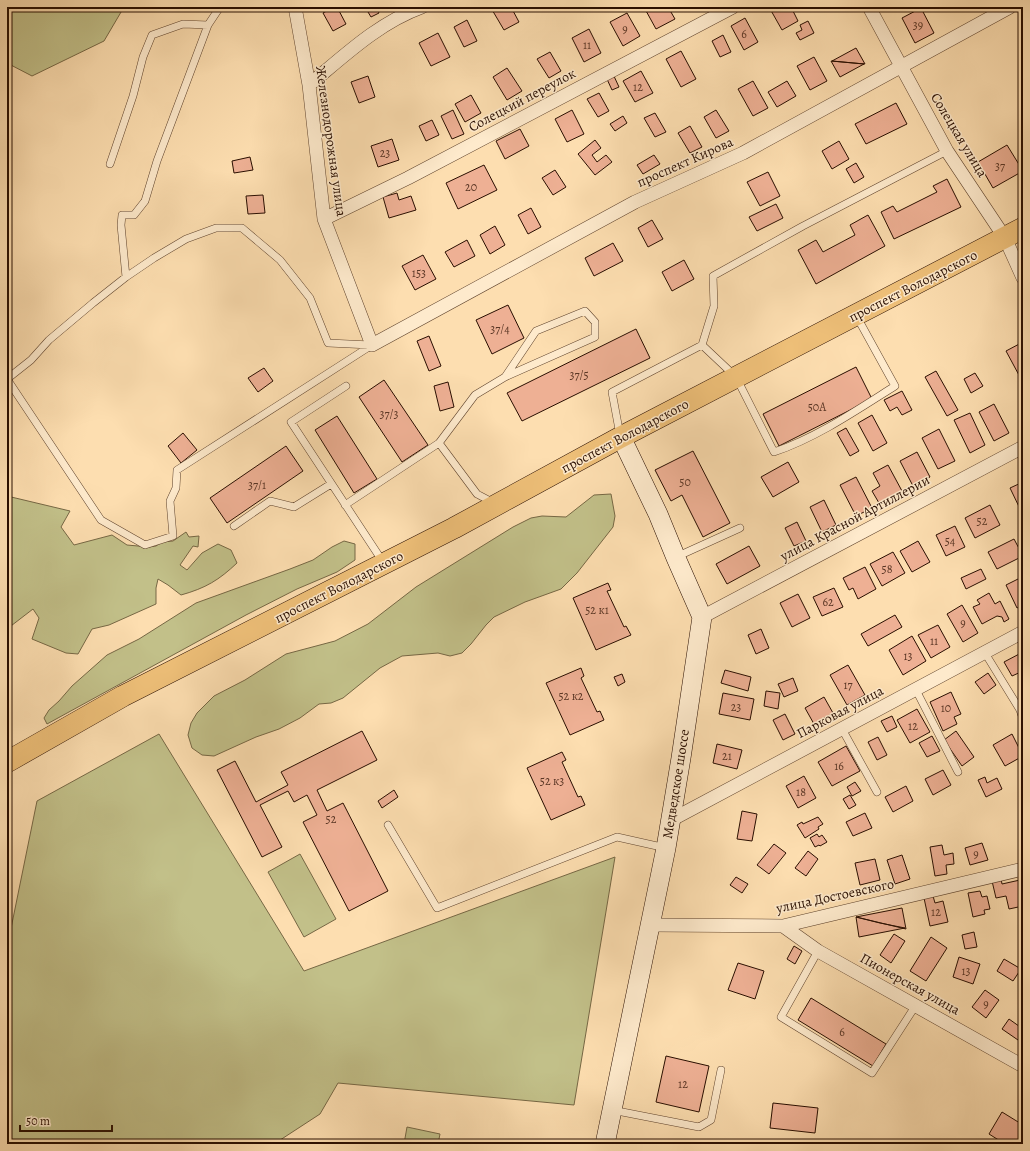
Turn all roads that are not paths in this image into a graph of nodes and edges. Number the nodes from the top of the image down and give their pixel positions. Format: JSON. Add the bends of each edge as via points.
{"nodes":[{"id":1,"x":220,"y":7,"type":"edge"},
{"id":2,"x":295,"y":7,"type":"edge"},
{"id":3,"x":422,"y":7,"type":"edge"},
{"id":4,"x":733,"y":7,"type":"edge"},
{"id":5,"x":869,"y":7,"type":"edge"},
{"id":6,"x":1010,"y":7,"type":"edge"},
{"id":7,"x":208,"y":25,"type":"junction"},
{"id":8,"x":901,"y":66,"type":"junction"},
{"id":9,"x":309,"y":85,"type":"junction"},
{"id":10,"x":947,"y":151,"type":"junction"},
{"id":11,"x":110,"y":164,"type":"dead end"},
{"id":12,"x":324,"y":219,"type":"junction"},
{"id":13,"x":1023,"y":228,"type":"edge"},
{"id":14,"x":1005,"y":238,"type":"junction"},
{"id":15,"x":126,"y":277,"type":"junction"},
{"id":16,"x":1023,"y":278,"type":"edge"},
{"id":17,"x":856,"y":315,"type":"junction"},
{"id":18,"x":372,"y":345,"type":"junction"},
{"id":19,"x":702,"y":345,"type":"junction"},
{"id":20,"x":505,"y":377,"type":"junction"},
{"id":21,"x":736,"y":377,"type":"junction"},
{"id":22,"x":7,"y":379,"type":"edge"},
{"id":23,"x":346,"y":386,"type":"dead end"},
{"id":24,"x":621,"y":437,"type":"junction"},
{"id":25,"x":439,"y":443,"type":"junction"},
{"id":26,"x":1023,"y":447,"type":"edge"},
{"id":27,"x":331,"y":484,"type":"junction"},
{"id":28,"x":345,"y":505,"type":"junction"},
{"id":29,"x":497,"y":505,"type":"junction"},
{"id":30,"x":234,"y":526,"type":"dead end"},
{"id":31,"x":740,"y":528,"type":"dead end"},
{"id":32,"x":676,"y":558,"type":"junction"},
{"id":33,"x":384,"y":564,"type":"junction"},
{"id":34,"x":702,"y":617,"type":"junction"},
{"id":35,"x":1023,"y":632,"type":"edge"},
{"id":36,"x":985,"y":653,"type":"junction"},
{"id":37,"x":916,"y":690,"type":"junction"},
{"id":38,"x":1023,"y":719,"type":"edge"},
{"id":39,"x":842,"y":729,"type":"junction"},
{"id":40,"x":7,"y":762,"type":"edge"},
{"id":41,"x":958,"y":772,"type":"dead end"},
{"id":42,"x":877,"y":792,"type":"dead end"},
{"id":43,"x":671,"y":820,"type":"junction"},
{"id":44,"x":388,"y":825,"type":"dead end"},
{"id":45,"x":666,"y":848,"type":"junction"},
{"id":46,"x":1023,"y":869,"type":"edge"},
{"id":47,"x":650,"y":925,"type":"junction"},
{"id":48,"x":784,"y":926,"type":"junction"},
{"id":49,"x":818,"y":951,"type":"junction"},
{"id":50,"x":916,"y":1005,"type":"junction"},
{"id":51,"x":1023,"y":1066,"type":"edge"},
{"id":52,"x":721,"y":1070,"type":"dead end"},
{"id":53,"x":612,"y":1110,"type":"junction"},
{"id":54,"x":605,"y":1144,"type":"edge"}],
"edges":[{"from":1,"to":7,"type":"lane"},
{"from":2,"to":9,"type":"street","name":"Железнодорожная улица"},
{"from":3,"to":9,"type":"street","via":[[406,13],[368,36]]},
{"from":4,"to":12,"type":"street","name":"Солецкий переулок","via":[[408,178]]},
{"from":5,"to":8,"type":"street","name":"Солецкая улица"},
{"from":6,"to":8,"type":"street","name":"проспект Кирова"},
{"from":7,"to":11,"type":"lane","via":[[183,24],[152,35]]},
{"from":7,"to":15,"type":"lane","via":[[157,160],[145,201],[134,215],[122,214]]},
{"from":8,"to":10,"type":"street","name":"Солецкая улица"},
{"from":8,"to":18,"type":"street","name":"проспект Кирова","via":[[743,153],[635,202]]},
{"from":9,"to":12,"type":"street","name":"Железнодорожная улица"},
{"from":10,"to":14,"type":"street","name":"Солецкая улица"},
{"from":10,"to":19,"type":"lane","via":[[713,276],[714,306]]},
{"from":12,"to":18,"type":"street","name":"Железнодорожная улица"},
{"from":13,"to":14,"type":"main road","name":"проспект Володарского"},
{"from":14,"to":16,"type":"street","name":"Солецкая улица"},
{"from":14,"to":17,"type":"main road","name":"проспект Володарского"},
{"from":15,"to":18,"type":"lane","via":[[186,239],[216,228],[242,228],[280,260],[310,298],[328,342]]},
{"from":15,"to":22,"type":"lane","via":[[49,340],[31,360]]},
{"from":17,"to":21,"type":"main road","name":"проспект Володарского"},
{"from":17,"to":21,"type":"lane","via":[[894,386],[792,446],[774,452]]},
{"from":18,"to":22,"type":"lane","via":[[177,470],[176,488],[170,502],[173,536],[145,545],[101,520]]},
{"from":19,"to":21,"type":"lane"},
{"from":19,"to":24,"type":"lane","via":[[612,392]]},
{"from":20,"to":20,"type":"lane","via":[[595,337],[595,322],[585,311],[536,331]]},
{"from":20,"to":25,"type":"lane","via":[[475,395]]},
{"from":21,"to":24,"type":"main road","name":"проспект Володарского"},
{"from":23,"to":27,"type":"lane","via":[[291,422]]},
{"from":24,"to":29,"type":"main road","name":"проспект Володарского"},
{"from":24,"to":32,"type":"main road"},
{"from":25,"to":28,"type":"lane"},
{"from":25,"to":29,"type":"lane","via":[[477,494]]},
{"from":26,"to":34,"type":"street","name":"улица Красной Артиллерии"},
{"from":27,"to":28,"type":"lane"},
{"from":27,"to":30,"type":"lane","via":[[294,507],[270,501]]},
{"from":28,"to":33,"type":"lane"},
{"from":29,"to":33,"type":"main road","name":"проспект Володарского"},
{"from":31,"to":32,"type":"lane"},
{"from":32,"to":34,"type":"main road"},
{"from":33,"to":40,"type":"main road","name":"проспект Володарского","via":[[123,696]]},
{"from":34,"to":43,"type":"main road","name":"Медведское шоссе"},
{"from":35,"to":36,"type":"street","name":"Парковая улица"},
{"from":36,"to":37,"type":"street","name":"Парковая улица"},
{"from":36,"to":38,"type":"lane"},
{"from":37,"to":39,"type":"street","name":"Парковая улица"},
{"from":37,"to":41,"type":"lane"},
{"from":39,"to":42,"type":"lane"},
{"from":39,"to":43,"type":"street","name":"Парковая улица"},
{"from":43,"to":45,"type":"main road","name":"Медведское шоссе"},
{"from":44,"to":45,"type":"lane","via":[[438,908],[617,838]]},
{"from":45,"to":47,"type":"main road","name":"Медведское шоссе"},
{"from":46,"to":48,"type":"street","name":"улица Достоевского"},
{"from":47,"to":48,"type":"street","name":"улица Достоевского"},
{"from":47,"to":53,"type":"main road","name":"Медведское шоссе"},
{"from":48,"to":49,"type":"street","name":"Пионерская улица"},
{"from":49,"to":50,"type":"street","name":"Пионерская улица"},
{"from":49,"to":50,"type":"lane","via":[[781,1017],[872,1073]]},
{"from":50,"to":51,"type":"street","name":"Пионерская улица"},
{"from":52,"to":53,"type":"lane","via":[[711,1120],[699,1127]]},
{"from":53,"to":54,"type":"main road","name":"Медведское шоссе"}]}
